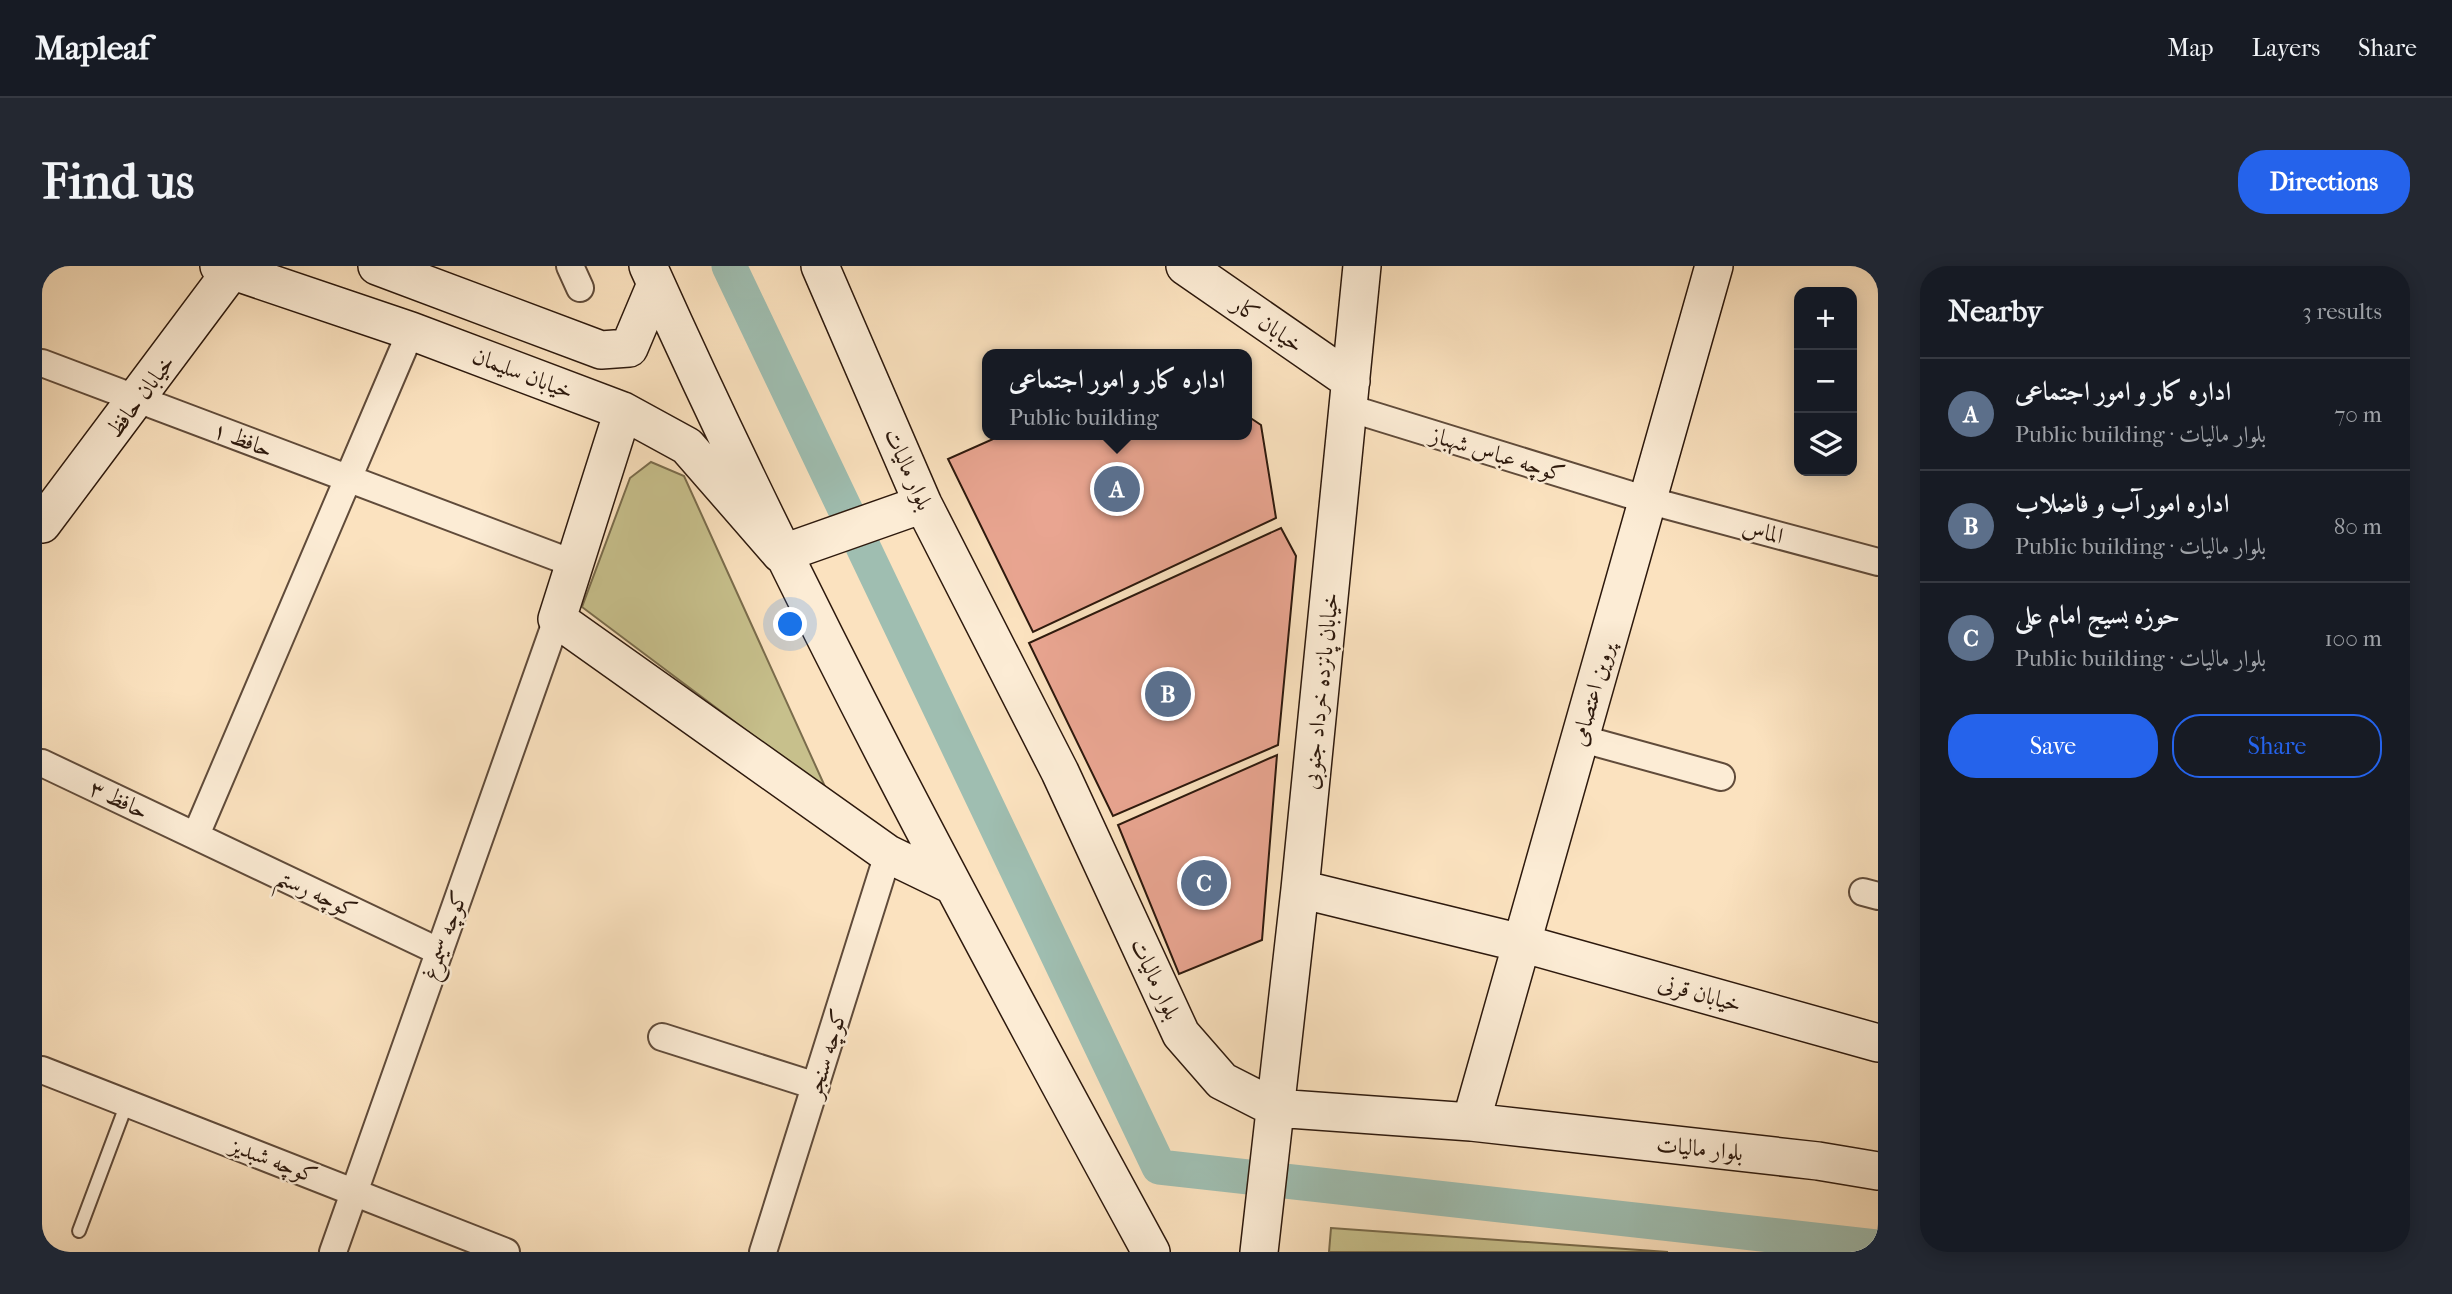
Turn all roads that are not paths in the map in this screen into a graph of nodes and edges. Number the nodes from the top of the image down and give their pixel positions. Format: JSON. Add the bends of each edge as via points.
{"nodes":[{"id":1,"x":377,"y":266,"type":"edge"},
{"id":2,"x":820,"y":266,"type":"edge"},
{"id":3,"x":1185,"y":266,"type":"edge"},
{"id":4,"x":1363,"y":266,"type":"edge"},
{"id":5,"x":1714,"y":266,"type":"edge"},
{"id":6,"x":229,"y":267,"type":"edge"},
{"id":7,"x":652,"y":275,"type":"edge"},
{"id":8,"x":411,"y":331,"type":"junction"},
{"id":9,"x":42,"y":363,"type":"edge"},
{"id":10,"x":1350,"y":395,"type":"junction"},
{"id":11,"x":137,"y":400,"type":"junction"},
{"id":12,"x":624,"y":411,"type":"junction"},
{"id":13,"x":349,"y":479,"type":"junction"},
{"id":14,"x":1647,"y":500,"type":"junction"},
{"id":15,"x":923,"y":504,"type":"junction"},
{"id":16,"x":42,"y":524,"type":"edge"},
{"id":17,"x":781,"y":554,"type":"junction"},
{"id":18,"x":1878,"y":562,"type":"edge"},
{"id":19,"x":575,"y":564,"type":"junction"},
{"id":20,"x":557,"y":620,"type":"junction"},
{"id":21,"x":1579,"y":738,"type":"junction"},
{"id":22,"x":42,"y":762,"type":"edge"},
{"id":23,"x":1721,"y":776,"type":"dead end"},
{"id":24,"x":196,"y":835,"type":"junction"},
{"id":25,"x":888,"y":854,"type":"junction"},
{"id":26,"x":950,"y":884,"type":"junction"},
{"id":27,"x":1300,"y":890,"type":"junction"},
{"id":28,"x":1521,"y":943,"type":"junction"},
{"id":29,"x":438,"y":951,"type":"junction"},
{"id":30,"x":662,"y":1037,"type":"dead end"},
{"id":31,"x":1878,"y":1043,"type":"edge"},
{"id":32,"x":42,"y":1070,"type":"edge"},
{"id":33,"x":816,"y":1086,"type":"junction"},
{"id":34,"x":127,"y":1103,"type":"junction"},
{"id":35,"x":1275,"y":1112,"type":"junction"},
{"id":36,"x":1471,"y":1122,"type":"junction"},
{"id":37,"x":1878,"y":1171,"type":"edge"},
{"id":38,"x":354,"y":1191,"type":"junction"},
{"id":39,"x":79,"y":1231,"type":"dead end"},
{"id":40,"x":333,"y":1252,"type":"edge"},
{"id":41,"x":506,"y":1252,"type":"edge"},
{"id":42,"x":763,"y":1252,"type":"edge"},
{"id":43,"x":1151,"y":1252,"type":"edge"},
{"id":44,"x":1259,"y":1252,"type":"edge"}],
"edges":[{"from":1,"to":7,"type":"street","via":[[601,350],[629,348]]},
{"from":2,"to":15,"type":"street","name":"بلوار مالیات"},
{"from":3,"to":10,"type":"street","name":"خیابان کار"},
{"from":4,"to":10,"type":"street","name":"خیابان پانزده خرداد جنوبی"},
{"from":5,"to":14,"type":"street","name":"پروین اعتصامی"},
{"from":6,"to":8,"type":"street","name":"خیابان سلیمان"},
{"from":6,"to":11,"type":"street","name":"خیابان حافظ"},
{"from":7,"to":17,"type":"street"},
{"from":8,"to":12,"type":"street","name":"خیابان سلیمان"},
{"from":8,"to":13,"type":"street"},
{"from":9,"to":11,"type":"street","name":"حافظ ۱"},
{"from":10,"to":14,"type":"street","name":"کوچه عباس شهباز"},
{"from":10,"to":27,"type":"street","name":"خیابان پانزده خرداد جنوبی"},
{"from":11,"to":13,"type":"street","name":"حافظ ۱"},
{"from":11,"to":16,"type":"street","name":"خیابان حافظ"},
{"from":12,"to":17,"type":"street","name":"خیابان سلیمان","via":[[687,446]]},
{"from":12,"to":19,"type":"street"},
{"from":13,"to":19,"type":"street","name":"حافظ ۱"},
{"from":13,"to":24,"type":"street"},
{"from":14,"to":18,"type":"street","name":"الماس"},
{"from":14,"to":21,"type":"street","name":"پروین اعتصامی"},
{"from":15,"to":17,"type":"street"},
{"from":15,"to":35,"type":"street","name":"بلوار مالیات","via":[[1060,772],[1181,1034],[1222,1081]]},
{"from":17,"to":26,"type":"street"},
{"from":19,"to":20,"type":"street"},
{"from":20,"to":25,"type":"street"},
{"from":20,"to":29,"type":"street","name":"کوچه سیمرغ"},
{"from":21,"to":23,"type":"street"},
{"from":21,"to":28,"type":"street","name":"پروین اعتصامی"},
{"from":22,"to":24,"type":"street","name":"حافظ ۳"},
{"from":24,"to":29,"type":"street","name":"کوچه رستم"},
{"from":25,"to":26,"type":"street"},
{"from":25,"to":33,"type":"street","name":"کوچه سنجر"},
{"from":26,"to":43,"type":"street"},
{"from":27,"to":28,"type":"street","name":"خیابان قرنی"},
{"from":27,"to":35,"type":"street","name":"خیابان پانزده خرداد جنوبی"},
{"from":28,"to":31,"type":"street","name":"خیابان قرنی"},
{"from":28,"to":36,"type":"street","name":"پروین اعتصامی"},
{"from":29,"to":38,"type":"street","name":"کوچه سیمرغ"},
{"from":30,"to":33,"type":"street"},
{"from":32,"to":34,"type":"street","name":"کوچه شبدیز"},
{"from":33,"to":42,"type":"street","name":"کوچه سنجر"},
{"from":34,"to":38,"type":"street","name":"کوچه شبدیز"},
{"from":34,"to":39,"type":"lane"},
{"from":35,"to":36,"type":"street","name":"بلوار مالیات"},
{"from":35,"to":44,"type":"street","name":"خیابان پانزده خرداد جنوبی"},
{"from":36,"to":37,"type":"street","name":"بلوار مالیات"},
{"from":38,"to":40,"type":"street","name":"کوچه سیمرغ"},
{"from":38,"to":41,"type":"street","name":"کوچه شبدیز"}]}
